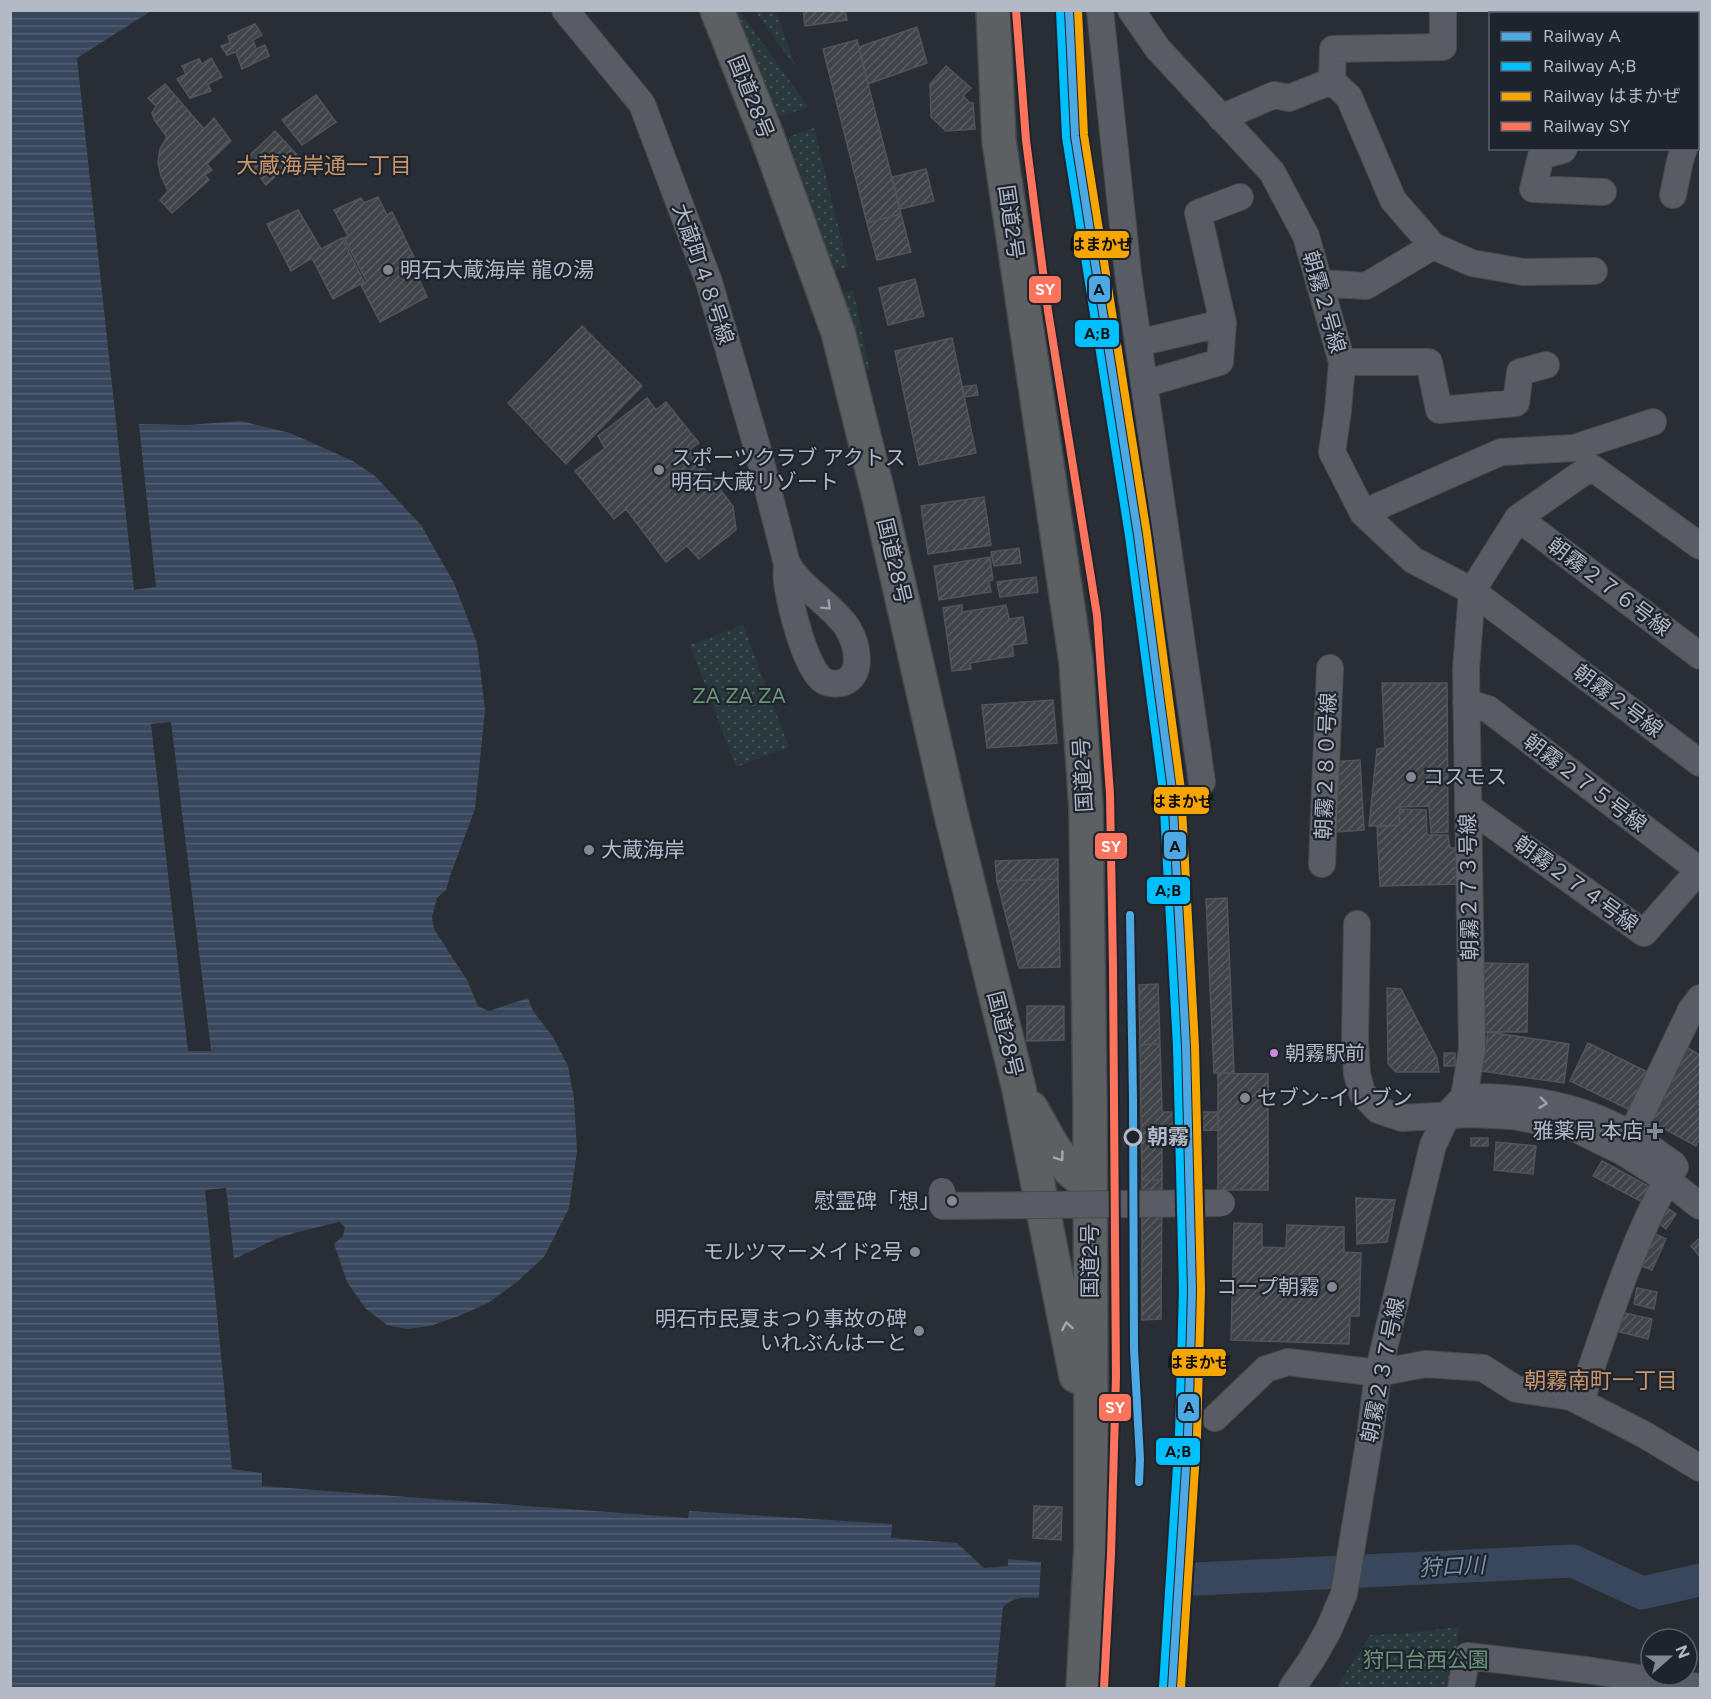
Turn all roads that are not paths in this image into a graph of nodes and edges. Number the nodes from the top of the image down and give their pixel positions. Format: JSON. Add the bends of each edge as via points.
{"nodes":[{"id":1,"x":565,"y":10,"type":"edge"},
{"id":2,"x":717,"y":10,"type":"edge"},
{"id":3,"x":993,"y":10,"type":"edge"},
{"id":4,"x":1100,"y":10,"type":"edge"},
{"id":5,"x":1131,"y":10,"type":"edge"},
{"id":6,"x":1443,"y":10,"type":"edge"},
{"id":7,"x":1332,"y":81,"type":"junction"},
{"id":8,"x":1221,"y":118,"type":"junction"},
{"id":9,"x":1563,"y":150,"type":"edge"},
{"id":10,"x":1688,"y":158,"type":"edge"},
{"id":11,"x":1603,"y":192,"type":"dead end"},
{"id":12,"x":1673,"y":195,"type":"dead end"},
{"id":13,"x":1240,"y":197,"type":"dead end"},
{"id":14,"x":1433,"y":246,"type":"junction"},
{"id":15,"x":1594,"y":271,"type":"dead end"},
{"id":16,"x":1320,"y":283,"type":"junction"},
{"id":17,"x":1223,"y":323,"type":"junction"},
{"id":18,"x":1138,"y":343,"type":"junction"},
{"id":19,"x":1341,"y":362,"type":"junction"},
{"id":20,"x":1546,"y":365,"type":"dead end"},
{"id":21,"x":1144,"y":384,"type":"junction"},
{"id":22,"x":1653,"y":422,"type":"dead end"},
{"id":23,"x":1363,"y":513,"type":"junction"},
{"id":24,"x":1518,"y":518,"type":"junction"},
{"id":25,"x":1701,"y":546,"type":"edge"},
{"id":26,"x":787,"y":564,"type":"dead end"},
{"id":27,"x":1472,"y":591,"type":"junction"},
{"id":28,"x":1701,"y":656,"type":"edge"},
{"id":29,"x":1330,"y":668,"type":"dead end"},
{"id":30,"x":1466,"y":702,"type":"junction"},
{"id":31,"x":1701,"y":763,"type":"edge"},
{"id":32,"x":1202,"y":782,"type":"dead end"},
{"id":33,"x":1468,"y":807,"type":"junction"},
{"id":34,"x":1322,"y":864,"type":"dead end"},
{"id":35,"x":1700,"y":869,"type":"edge"},
{"id":36,"x":1357,"y":924,"type":"dead end"},
{"id":37,"x":1701,"y":998,"type":"edge"},
{"id":38,"x":1019,"y":1089,"type":"junction"},
{"id":39,"x":1090,"y":1106,"type":"junction"},
{"id":40,"x":1456,"y":1106,"type":"junction"},
{"id":41,"x":1036,"y":1117,"type":"junction"},
{"id":42,"x":1627,"y":1143,"type":"junction"},
{"id":43,"x":1671,"y":1173,"type":"junction"},
{"id":44,"x":1701,"y":1186,"type":"edge"},
{"id":45,"x":1090,"y":1187,"type":"junction"},
{"id":46,"x":942,"y":1191,"type":"dead end"},
{"id":47,"x":1222,"y":1203,"type":"dead end"},
{"id":48,"x":1701,"y":1206,"type":"edge"},
{"id":49,"x":1378,"y":1373,"type":"junction"},
{"id":50,"x":1582,"y":1403,"type":"junction"},
{"id":51,"x":1215,"y":1418,"type":"dead end"},
{"id":52,"x":1091,"y":1423,"type":"junction"},
{"id":53,"x":1701,"y":1468,"type":"edge"},
{"id":54,"x":1701,"y":1687,"type":"edge"},
{"id":55,"x":1083,"y":1689,"type":"edge"},
{"id":56,"x":1292,"y":1689,"type":"edge"},
{"id":57,"x":1461,"y":1689,"type":"edge"}],
"edges":[{"from":1,"to":26,"type":"street","name":"大蔵町４８号線","via":[[642,104],[709,282]]},
{"from":2,"to":38,"type":"highway","name":"国道28号","via":[[838,332]]},
{"from":3,"to":39,"type":"highway","name":"国道2号","via":[[999,141],[1076,662],[1086,809]]},
{"from":4,"to":18,"type":"street"},
{"from":5,"to":8,"type":"street","name":"朝霧２号線","via":[[1158,49]]},
{"from":6,"to":7,"type":"street","via":[[1443,47],[1333,50]]},
{"from":7,"to":8,"type":"street","via":[[1289,98],[1274,95]]},
{"from":7,"to":14,"type":"street","via":[[1350,97],[1394,200]]},
{"from":8,"to":16,"type":"street","name":"朝霧２号線","via":[[1272,172],[1306,236]]},
{"from":9,"to":11,"type":"street","via":[[1541,156],[1533,189]]},
{"from":10,"to":12,"type":"street"},
{"from":13,"to":17,"type":"street","via":[[1198,213]]},
{"from":14,"to":15,"type":"street","via":[[1472,263],[1523,272]]},
{"from":14,"to":16,"type":"street","via":[[1366,286]]},
{"from":16,"to":19,"type":"street","name":"朝霧２号線"},
{"from":17,"to":18,"type":"street"},
{"from":17,"to":21,"type":"street","via":[[1220,362]]},
{"from":18,"to":21,"type":"street"},
{"from":19,"to":20,"type":"street","via":[[1429,362],[1439,410],[1516,403],[1520,372]]},
{"from":19,"to":23,"type":"street","name":"朝霧２号線","via":[[1332,452]]},
{"from":21,"to":32,"type":"street"},
{"from":22,"to":23,"type":"street","via":[[1574,448],[1501,452]]},
{"from":23,"to":27,"type":"street","name":"朝霧２号線","via":[[1413,560]]},
{"from":24,"to":25,"type":"street","name":"朝霧２７３号線","via":[[1592,467]]},
{"from":24,"to":27,"type":"street","name":"朝霧２７３号線"},
{"from":24,"to":28,"type":"street","name":"朝霧２７６号線"},
{"from":27,"to":30,"type":"street","name":"朝霧２７３号線"},
{"from":27,"to":31,"type":"street","name":"朝霧２号線"},
{"from":29,"to":34,"type":"street","name":"朝霧２８０号線"},
{"from":30,"to":33,"type":"street","name":"朝霧２７３号線"},
{"from":30,"to":35,"type":"street","name":"朝霧２７５号線","via":[[1488,709]]},
{"from":33,"to":35,"type":"street","name":"朝霧２７４号線","via":[[1644,933]]},
{"from":33,"to":40,"type":"street","name":"朝霧２７３号線","via":[[1472,1049]]},
{"from":36,"to":40,"type":"street","via":[[1355,1041],[1362,1093],[1378,1110],[1402,1118]]},
{"from":37,"to":42,"type":"street","via":[[1691,1010]]},
{"from":38,"to":41,"type":"highway","name":"国道28号"},
{"from":52,"to":38,"type":"highway","name":"国道28号","one_way":true,"via":[[1078,1384]]},
{"from":39,"to":41,"type":"highway","via":[[1062,1125],[1048,1124]]},
{"from":39,"to":45,"type":"highway","name":"国道2号"},
{"from":40,"to":42,"type":"street","via":[[1572,1127]]},
{"from":40,"to":49,"type":"street","name":"朝霧２３７号線","via":[[1433,1145]]},
{"from":41,"to":45,"type":"highway","name":"国道28号","one_way":true,"via":[[1070,1170]]},
{"from":42,"to":43,"type":"street"},
{"from":43,"to":44,"type":"street"},
{"from":43,"to":48,"type":"street"},
{"from":43,"to":50,"type":"street","via":[[1627,1270]]},
{"from":45,"to":52,"type":"highway","name":"国道2号"},
{"from":46,"to":47,"type":"street","bridge":true,"via":[[943,1206]]},
{"from":49,"to":50,"type":"street","via":[[1425,1364],[1483,1368],[1516,1389],[1571,1397]]},
{"from":49,"to":51,"type":"street","via":[[1288,1362],[1266,1369]]},
{"from":49,"to":56,"type":"street","name":"朝霧２３７号線","via":[[1344,1594],[1328,1631]]},
{"from":50,"to":53,"type":"street"},
{"from":52,"to":55,"type":"highway","name":"国道2号","via":[[1091,1546]]},
{"from":54,"to":57,"type":"street","via":[[1467,1656]]}]}
